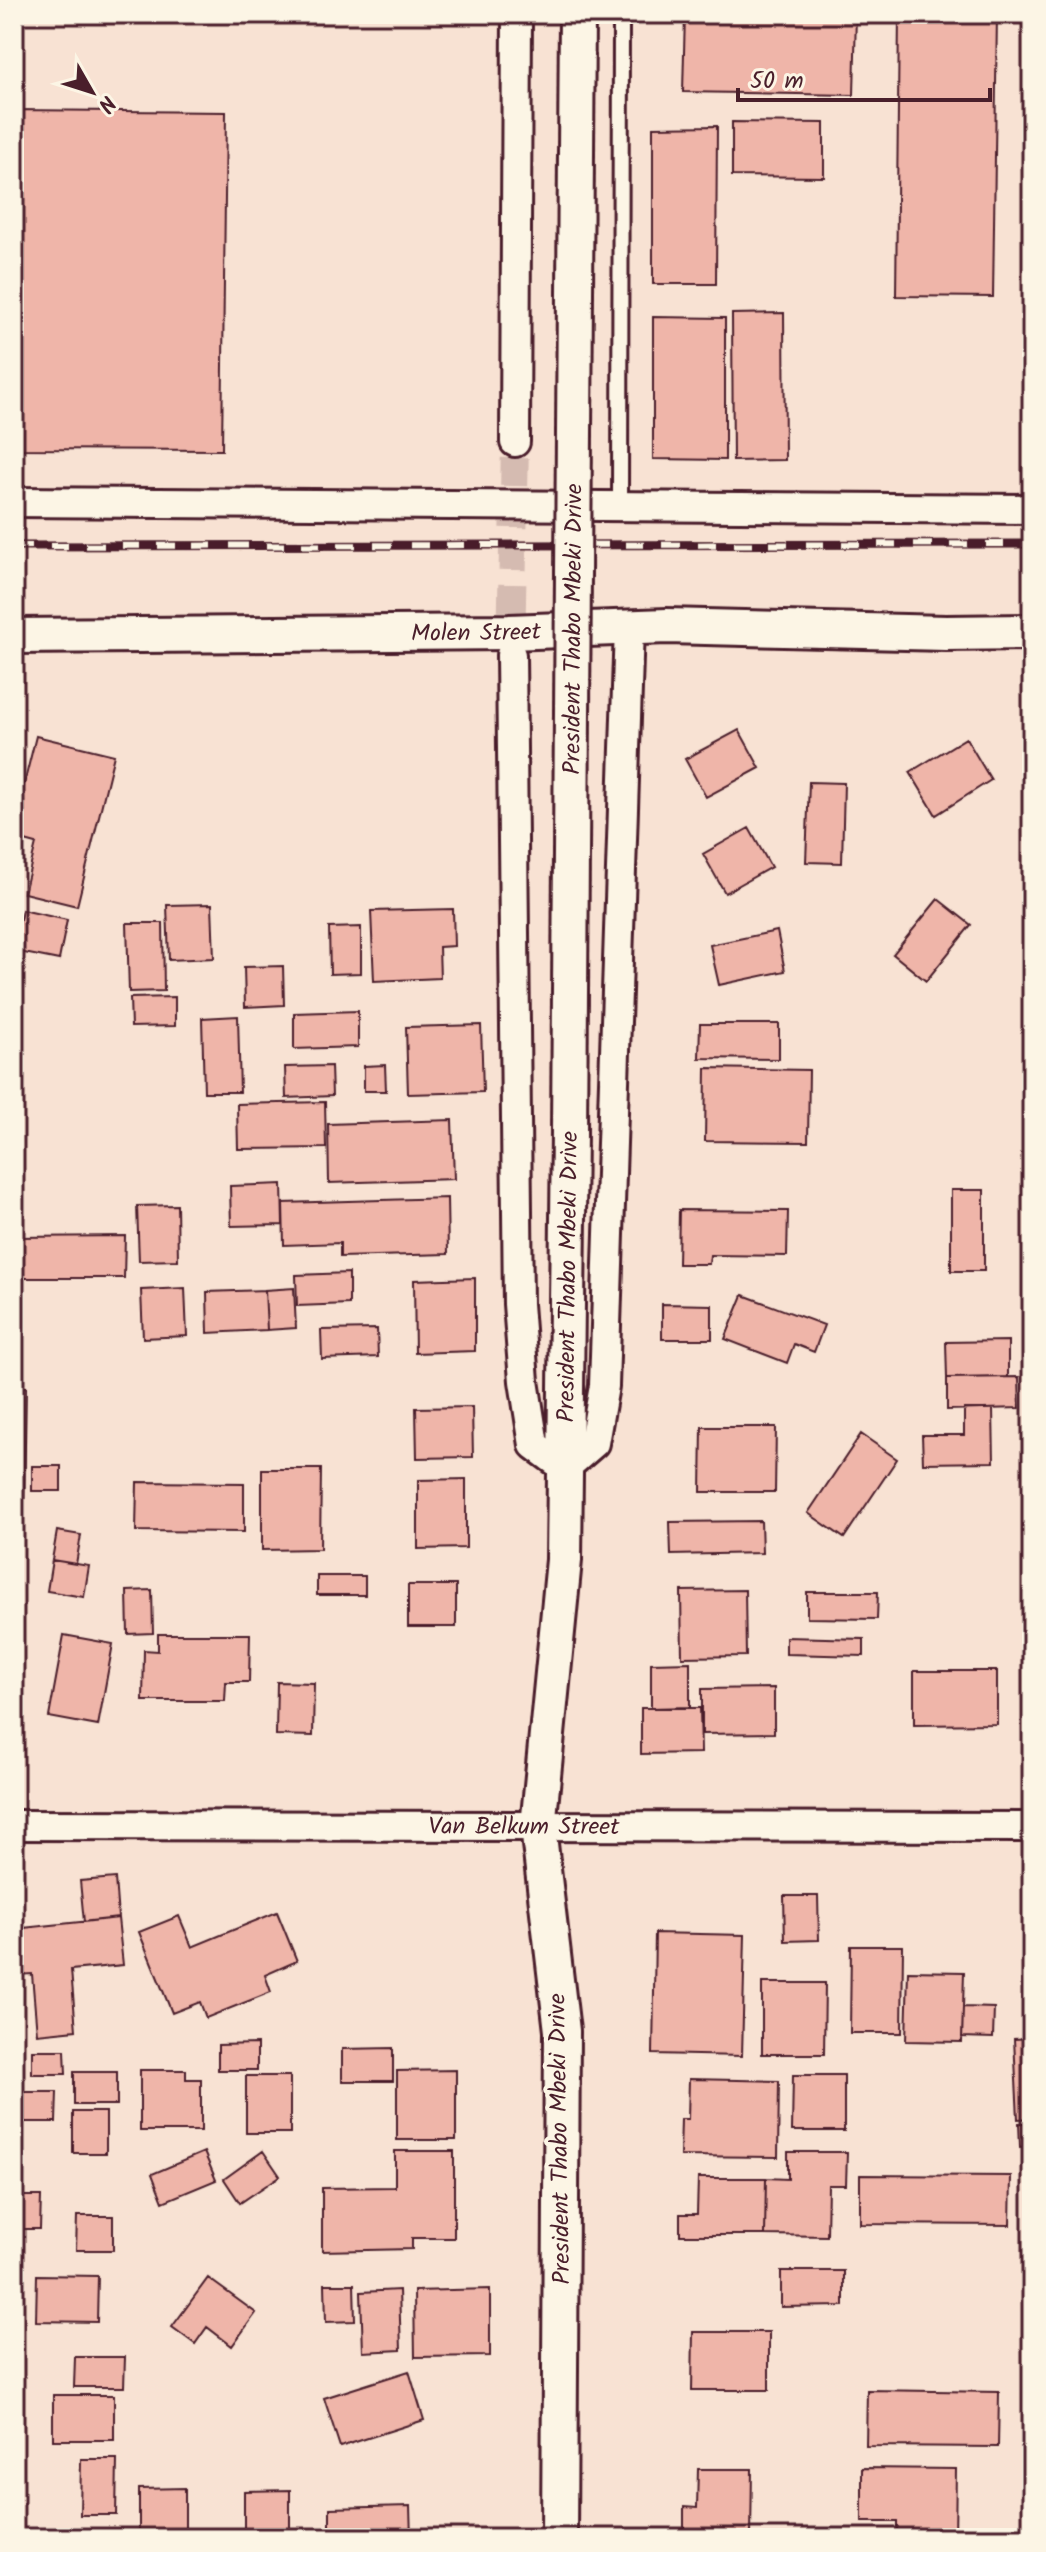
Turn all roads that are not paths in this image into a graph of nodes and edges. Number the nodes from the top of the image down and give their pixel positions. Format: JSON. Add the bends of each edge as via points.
{"nodes":[{"id":1,"x":517,"y":14,"type":"edge"},
{"id":2,"x":577,"y":14,"type":"edge"},
{"id":3,"x":621,"y":14,"type":"edge"},
{"id":4,"x":515,"y":442,"type":"tunnel mouth"},
{"id":5,"x":14,"y":502,"type":"edge"},
{"id":6,"x":620,"y":507,"type":"junction"},
{"id":7,"x":1032,"y":509,"type":"edge"},
{"id":8,"x":629,"y":627,"type":"junction"},
{"id":9,"x":1032,"y":632,"type":"edge"},
{"id":10,"x":14,"y":636,"type":"edge"},
{"id":11,"x":511,"y":655,"type":"tunnel mouth"},
{"id":12,"x":565,"y":1468,"type":"junction"},
{"id":13,"x":14,"y":1825,"type":"edge"},
{"id":14,"x":538,"y":1827,"type":"junction"},
{"id":15,"x":1032,"y":1827,"type":"edge"},
{"id":16,"x":559,"y":2538,"type":"edge"}],
"edges":[{"from":1,"to":4,"type":"street"},
{"from":2,"to":12,"type":"street","name":"President Thabo Mbeki Drive","bridge":true},
{"from":3,"to":6,"type":"lane"},
{"from":5,"to":6,"type":"street"},
{"from":6,"to":7,"type":"street"},
{"from":8,"to":9,"type":"street","name":"Molen Street"},
{"from":8,"to":10,"type":"street","name":"Molen Street"},
{"from":8,"to":12,"type":"street","via":[[604,1386],[594,1443]]},
{"from":11,"to":12,"type":"street","via":[[518,1304],[534,1445]]},
{"from":12,"to":14,"type":"street","name":"President Thabo Mbeki Drive","via":[[564,1560]]},
{"from":13,"to":14,"type":"street","name":"Van Belkum Street"},
{"from":14,"to":15,"type":"street","name":"Van Belkum Street"},
{"from":14,"to":16,"type":"street","name":"President Thabo Mbeki Drive","via":[[562,2031]]}]}
